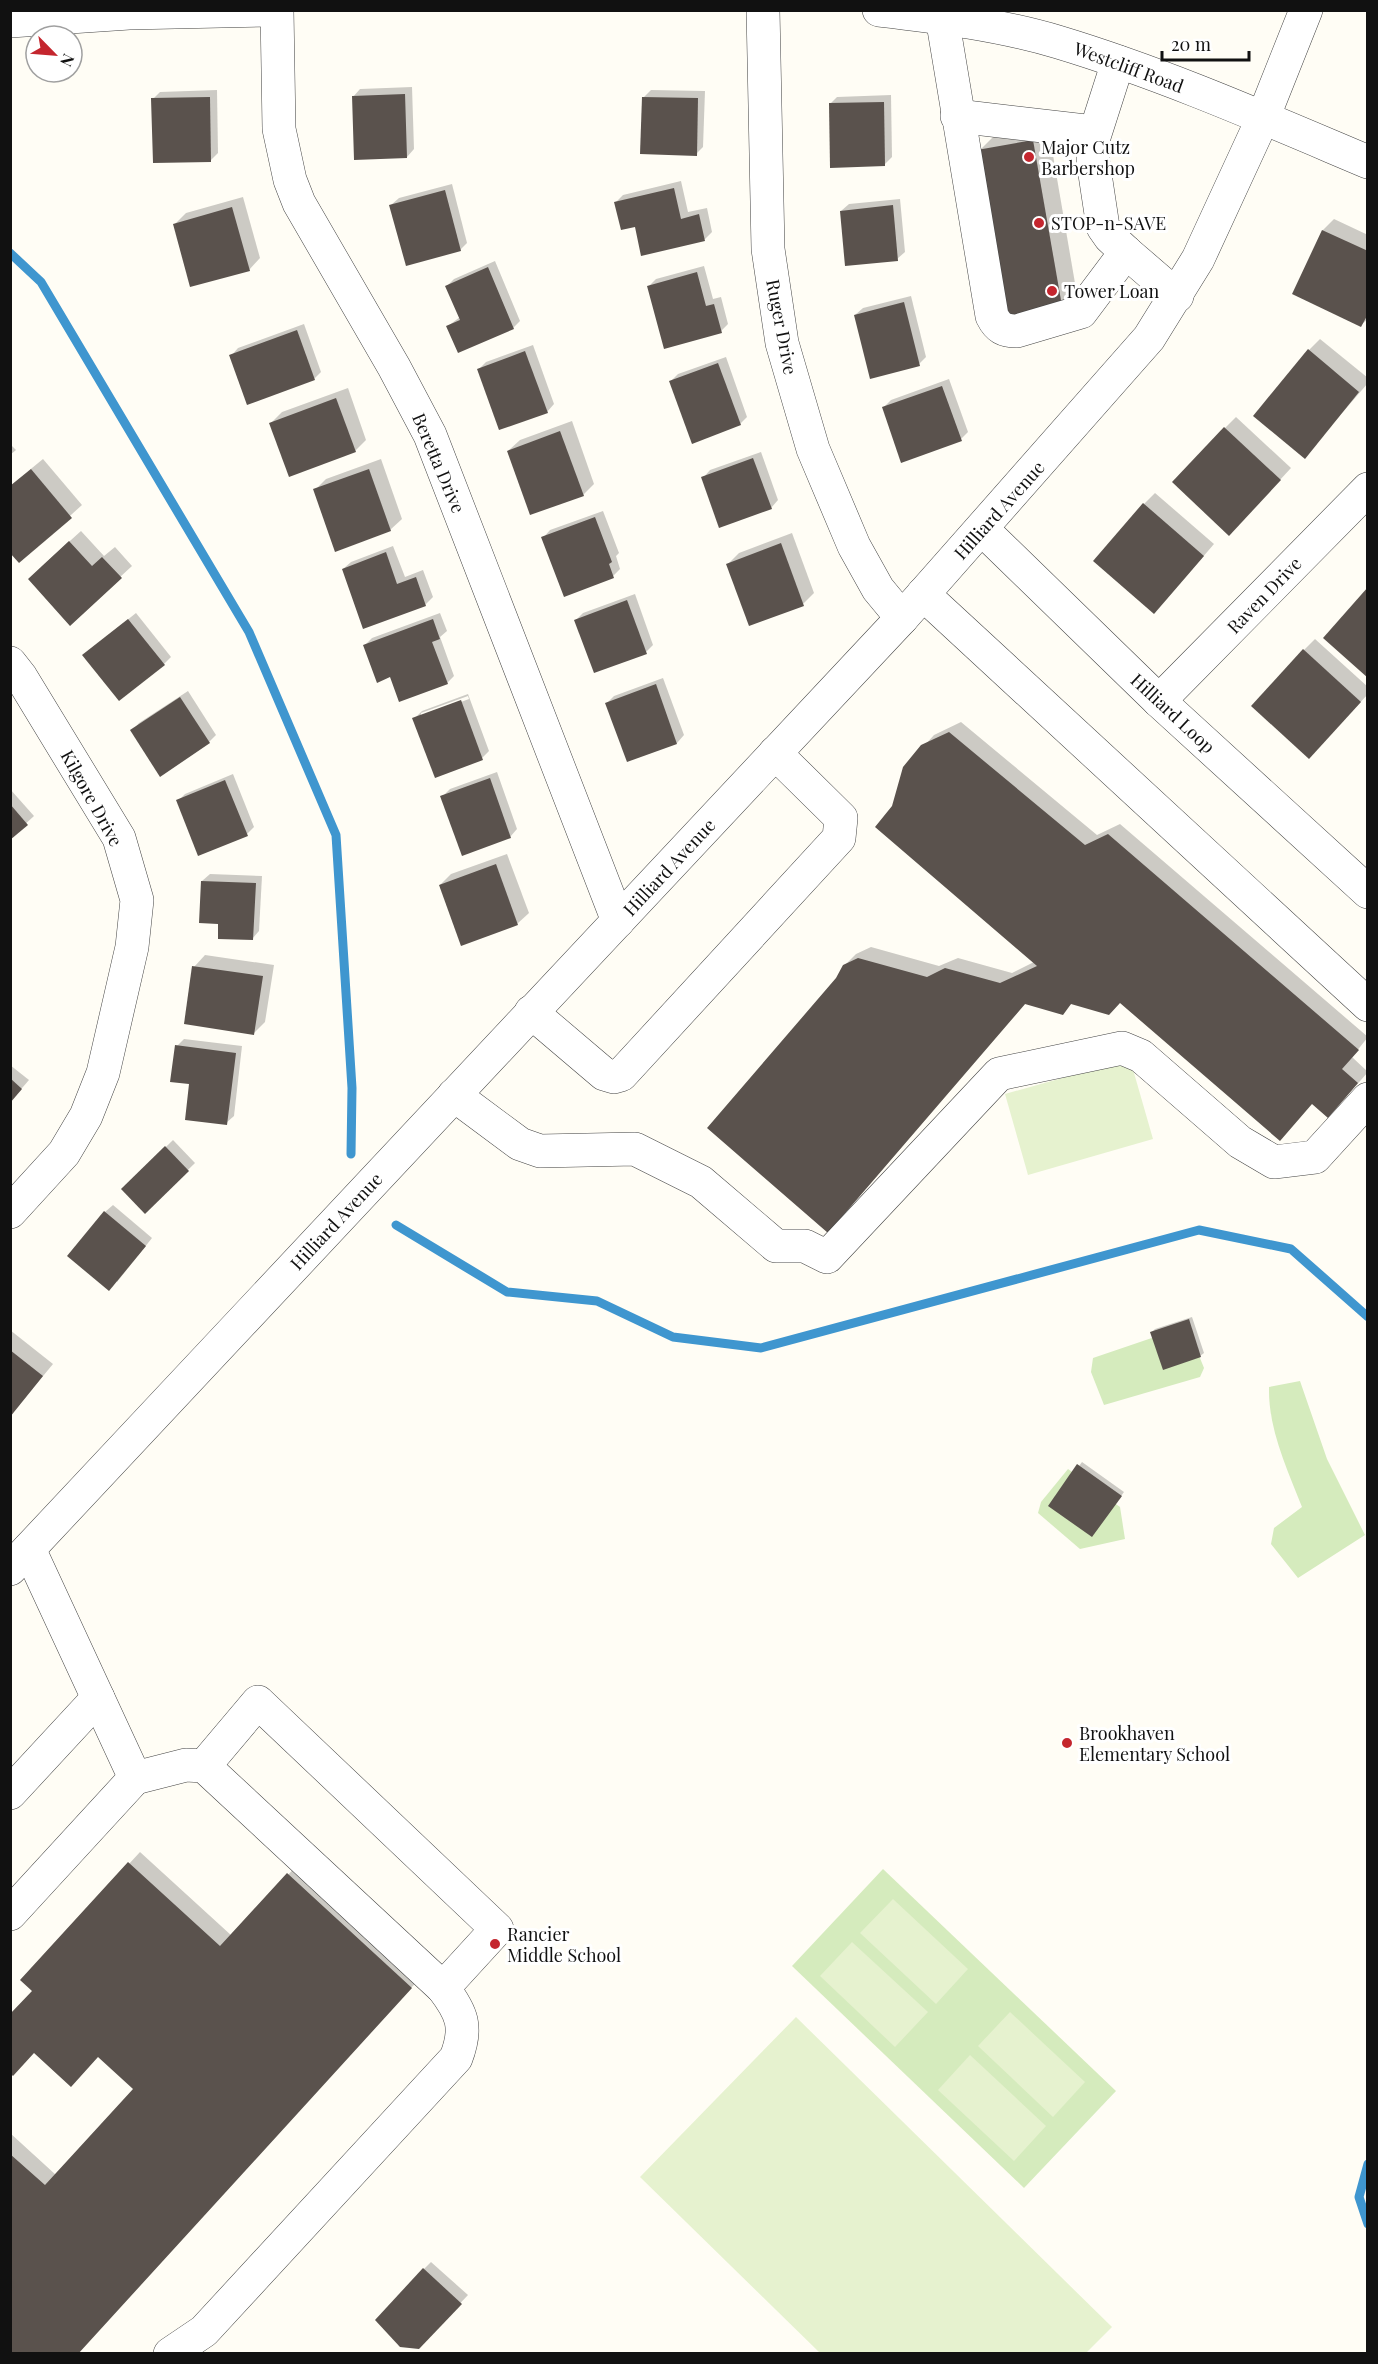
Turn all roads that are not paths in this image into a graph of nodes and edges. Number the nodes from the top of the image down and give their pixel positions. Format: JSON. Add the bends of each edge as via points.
{"nodes":[{"id":1,"x":271,"y":10,"type":"edge"},
{"id":2,"x":277,"y":10,"type":"edge"},
{"id":3,"x":763,"y":10,"type":"edge"},
{"id":4,"x":879,"y":10,"type":"edge"},
{"id":5,"x":1306,"y":10,"type":"edge"},
{"id":6,"x":231,"y":11,"type":"edge"},
{"id":7,"x":942,"y":17,"type":"junction"},
{"id":8,"x":10,"y":21,"type":"edge"},
{"id":9,"x":1118,"y":62,"type":"junction"},
{"id":10,"x":957,"y":116,"type":"junction"},
{"id":11,"x":1263,"y":118,"type":"junction"},
{"id":12,"x":1094,"y":132,"type":"junction"},
{"id":13,"x":1368,"y":162,"type":"edge"},
{"id":14,"x":1126,"y":252,"type":"junction"},
{"id":15,"x":1177,"y":296,"type":"junction"},
{"id":16,"x":1368,"y":489,"type":"edge"},
{"id":17,"x":982,"y":529,"type":"junction"},
{"id":18,"x":923,"y":594,"type":"junction"},
{"id":19,"x":902,"y":618,"type":"junction"},
{"id":20,"x":10,"y":663,"type":"edge"},
{"id":21,"x":1160,"y":701,"type":"junction"},
{"id":22,"x":775,"y":753,"type":"junction"},
{"id":23,"x":1368,"y":892,"type":"edge"},
{"id":24,"x":618,"y":921,"type":"junction"},
{"id":25,"x":1368,"y":1005,"type":"edge"},
{"id":26,"x":531,"y":1012,"type":"junction"},
{"id":27,"x":454,"y":1095,"type":"junction"},
{"id":28,"x":1368,"y":1099,"type":"edge"},
{"id":29,"x":10,"y":1212,"type":"edge"},
{"id":30,"x":20,"y":1559,"type":"edge"},
{"id":31,"x":98,"y":1698,"type":"junction"},
{"id":32,"x":204,"y":1766,"type":"junction"},
{"id":33,"x":135,"y":1778,"type":"junction"},
{"id":34,"x":10,"y":1793,"type":"edge"},
{"id":35,"x":10,"y":1914,"type":"edge"},
{"id":36,"x":443,"y":1988,"type":"junction"},
{"id":37,"x":170,"y":2354,"type":"edge"}],
"edges":[{"from":1,"to":6,"type":"street"},
{"from":2,"to":24,"type":"street","name":"Beretta Drive","via":[[279,129],[299,202],[430,435]]},
{"from":3,"to":19,"type":"street","name":"Ruger Drive","via":[[768,249],[782,343],[813,449],[854,546],[878,589]]},
{"from":4,"to":7,"type":"street","name":"Westcliff Road"},
{"from":5,"to":11,"type":"street","name":"Hilliard Avenue"},
{"from":6,"to":8,"type":"street"},
{"from":7,"to":9,"type":"street","name":"Westcliff Road","via":[[1056,42]]},
{"from":7,"to":10,"type":"street"},
{"from":9,"to":11,"type":"street","name":"Westcliff Road"},
{"from":9,"to":12,"type":"street"},
{"from":10,"to":12,"type":"street"},
{"from":10,"to":14,"type":"street","via":[[992,316],[1000,328],[1017,330],[1081,312]]},
{"from":11,"to":13,"type":"street","name":"Westcliff Road"},
{"from":11,"to":15,"type":"street","name":"Hilliard Avenue"},
{"from":12,"to":14,"type":"street","via":[[1093,161],[1103,227]]},
{"from":14,"to":15,"type":"street"},
{"from":15,"to":17,"type":"street","name":"Hilliard Avenue","via":[[1149,338]]},
{"from":16,"to":21,"type":"street","name":"Raven Drive"},
{"from":17,"to":18,"type":"street","name":"Hilliard Avenue"},
{"from":17,"to":21,"type":"street","name":"Hilliard Loop"},
{"from":18,"to":19,"type":"street","name":"Hilliard Avenue"},
{"from":18,"to":25,"type":"street"},
{"from":19,"to":22,"type":"street","name":"Hilliard Avenue"},
{"from":20,"to":29,"type":"street","name":"Kilgore Drive","via":[[119,838],[137,900],[132,947],[117,1016],[103,1073],[86,1116],[64,1153]]},
{"from":21,"to":23,"type":"street","name":"Hilliard Loop"},
{"from":22,"to":24,"type":"street","name":"Hilliard Avenue"},
{"from":22,"to":26,"type":"street","via":[[841,818],[839,838],[621,1075],[604,1074]]},
{"from":24,"to":26,"type":"street","name":"Hilliard Avenue"},
{"from":26,"to":27,"type":"street","name":"Hilliard Avenue"},
{"from":27,"to":28,"type":"street","via":[[520,1144],[540,1151],[635,1149],[701,1182],[776,1246],[805,1246],[827,1257],[999,1074],[1122,1048],[1142,1056],[1240,1142],[1274,1162],[1315,1157]]},
{"from":27,"to":30,"type":"street","name":"Hilliard Avenue"},
{"from":30,"to":31,"type":"street"},
{"from":31,"to":33,"type":"street"},
{"from":31,"to":34,"type":"street"},
{"from":32,"to":33,"type":"street","via":[[186,1765]]},
{"from":32,"to":36,"type":"street"},
{"from":32,"to":36,"type":"street","via":[[258,1702],[497,1929]]},
{"from":33,"to":35,"type":"street"},
{"from":36,"to":37,"type":"street","via":[[457,2006],[464,2038],[456,2058],[204,2331]]}]}
